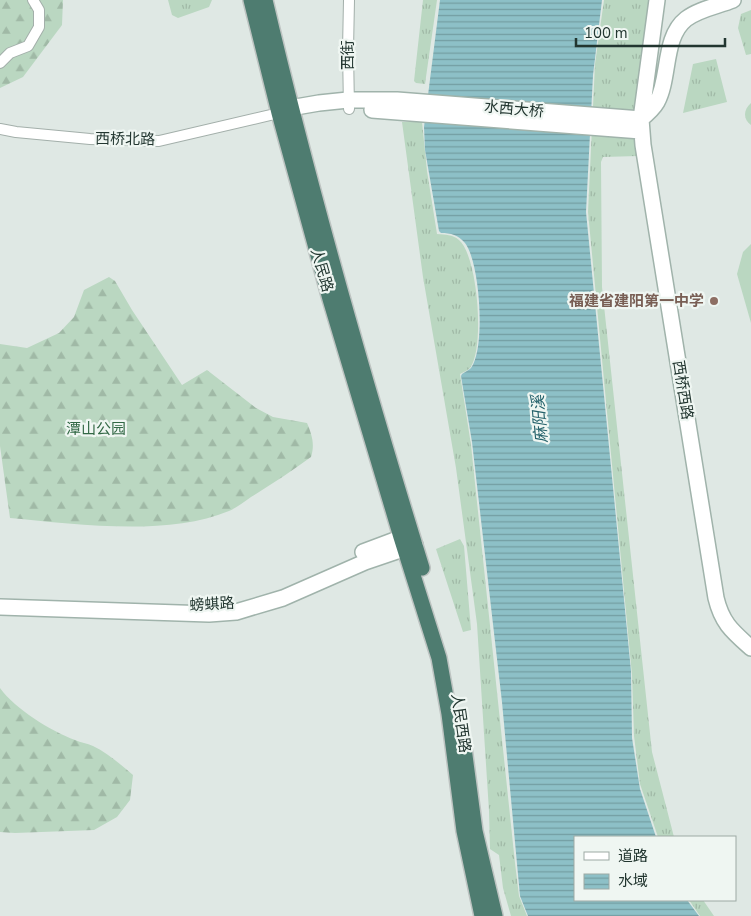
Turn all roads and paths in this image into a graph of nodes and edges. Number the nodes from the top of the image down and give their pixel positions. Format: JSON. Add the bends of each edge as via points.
{"nodes":[{"id":1,"x":33,"y":0,"type":"edge"},
{"id":2,"x":251,"y":0,"type":"edge"},
{"id":3,"x":265,"y":0,"type":"edge"},
{"id":4,"x":350,"y":0,"type":"edge"},
{"id":5,"x":657,"y":0,"type":"edge"},
{"id":6,"x":733,"y":0,"type":"edge"},
{"id":7,"x":0,"y":63,"type":"edge"},
{"id":8,"x":348,"y":105,"type":"junction"},
{"id":9,"x":287,"y":112,"type":"junction"},
{"id":10,"x":636,"y":125,"type":"junction"},
{"id":11,"x":0,"y":129,"type":"edge"},
{"id":12,"x":408,"y":541,"type":"junction"},
{"id":13,"x":0,"y":599,"type":"edge"},
{"id":14,"x":0,"y":607,"type":"edge"},
{"id":15,"x":751,"y":648,"type":"edge"},
{"id":16,"x":482,"y":916,"type":"edge"},
{"id":17,"x":495,"y":916,"type":"edge"}],
"edges":[{"from":1,"to":7,"type":"street","via":[[39,10],[39,27],[28,46],[10,53]]},
{"from":2,"to":9,"type":"highway","name":"人民路"},
{"from":3,"to":9,"type":"highway","name":"人民路"},
{"from":4,"to":8,"type":"street","name":"西街"},
{"from":5,"to":10,"type":"main road","name":"西桥西路"},
{"from":6,"to":10,"type":"main road","via":[[682,23],[673,38],[660,95]]},
{"from":8,"to":9,"type":"main road","name":"水西大桥"},
{"from":8,"to":10,"type":"main road","name":"水西大桥","via":[[397,105]]},
{"from":9,"to":11,"type":"street","name":"西桥北路","via":[[159,140],[85,138]]},
{"from":9,"to":12,"type":"highway","name":"人民路","via":[[330,299]]},
{"from":10,"to":15,"type":"main road","name":"西桥西路","via":[[716,598],[728,628]]},
{"from":12,"to":13,"type":"main road","name":"螃蜞路","via":[[361,553],[284,589],[241,602],[207,606]]},
{"from":12,"to":14,"type":"main road","via":[[282,598],[236,612],[208,614]]},
{"from":12,"to":16,"type":"highway","name":"人民西路","via":[[439,658],[464,831]]},
{"from":12,"to":17,"type":"highway","name":"人民西路","via":[[448,655],[476,831]]}]}
